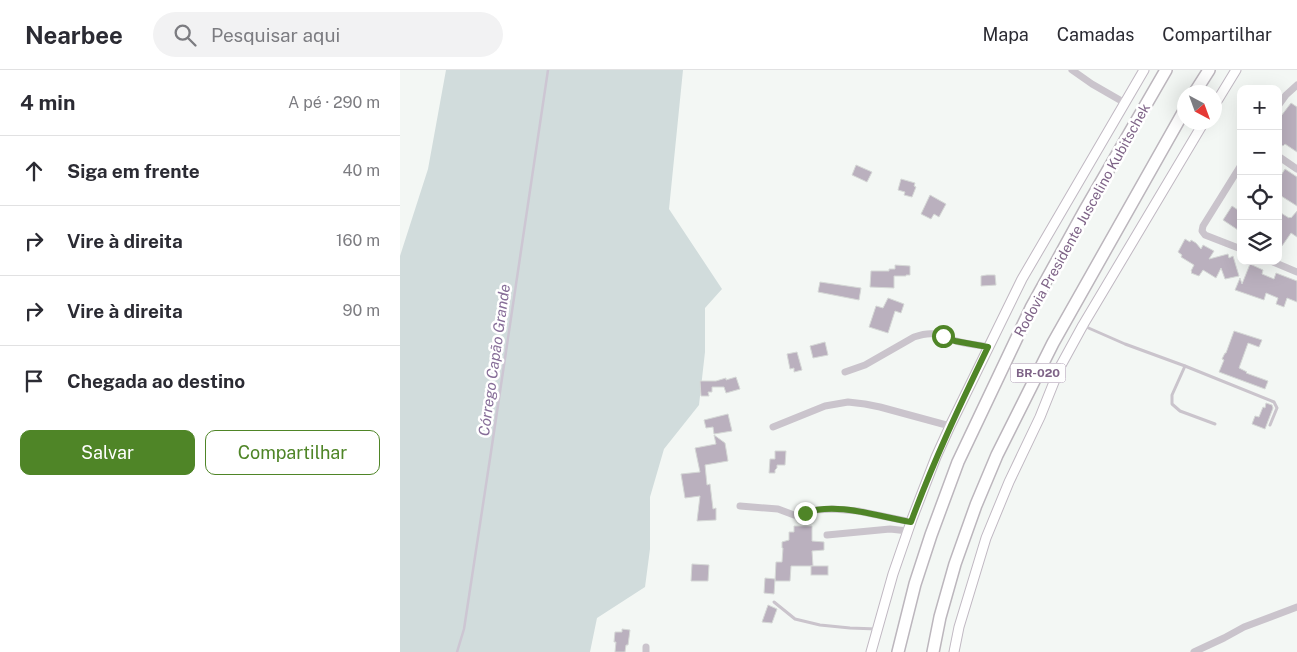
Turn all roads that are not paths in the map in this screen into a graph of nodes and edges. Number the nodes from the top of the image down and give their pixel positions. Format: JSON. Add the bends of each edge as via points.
{"nodes":[{"id":1,"x":1072,"y":70,"type":"edge"},
{"id":2,"x":1144,"y":70,"type":"edge"},
{"id":3,"x":1209,"y":70,"type":"edge"},
{"id":4,"x":1216,"y":70,"type":"edge"},
{"id":5,"x":1236,"y":70,"type":"edge"},
{"id":6,"x":1164,"y":72,"type":"edge"},
{"id":7,"x":1200,"y":85,"type":"edge"},
{"id":8,"x":1201,"y":85,"type":"edge"},
{"id":9,"x":1297,"y":85,"type":"edge"},
{"id":10,"x":1222,"y":93,"type":"edge"},
{"id":11,"x":1282,"y":100,"type":"edge"},
{"id":12,"x":1125,"y":103,"type":"junction"},
{"id":13,"x":1177,"y":123,"type":"edge"},
{"id":14,"x":1199,"y":130,"type":"edge"},
{"id":15,"x":1282,"y":159,"type":"edge"},
{"id":16,"x":1297,"y":169,"type":"edge"},
{"id":17,"x":1237,"y":171,"type":"edge"},
{"id":18,"x":1237,"y":248,"type":"edge"},
{"id":19,"x":1280,"y":265,"type":"edge"},
{"id":20,"x":1297,"y":272,"type":"edge"},
{"id":21,"x":1083,"y":325,"type":"junction"},
{"id":22,"x":988,"y":347,"type":"junction"},
{"id":23,"x":1185,"y":366,"type":"junction"},
{"id":24,"x":845,"y":372,"type":"dead end"},
{"id":25,"x":1215,"y":424,"type":"dead end"},
{"id":26,"x":1270,"y":425,"type":"dead end"},
{"id":27,"x":950,"y":426,"type":"junction"},
{"id":28,"x":773,"y":428,"type":"dead end"},
{"id":29,"x":740,"y":506,"type":"dead end"},
{"id":30,"x":910,"y":527,"type":"junction"},
{"id":31,"x":827,"y":534,"type":"dead end"},
{"id":32,"x":774,"y":602,"type":"dead end"},
{"id":33,"x":1297,"y":607,"type":"edge"},
{"id":34,"x":877,"y":629,"type":"junction"},
{"id":35,"x":871,"y":652,"type":"edge"},
{"id":36,"x":898,"y":652,"type":"edge"},
{"id":37,"x":933,"y":652,"type":"edge"},
{"id":38,"x":954,"y":652,"type":"edge"},
{"id":39,"x":1194,"y":652,"type":"edge"}],
"edges":[{"from":1,"to":12,"type":"street"},
{"from":2,"to":12,"type":"main road"},
{"from":3,"to":7,"type":"highway"},
{"from":4,"to":8,"type":"highway"},
{"from":5,"to":10,"type":"main road"},
{"from":6,"to":36,"type":"highway","name":"Rodovia Presidente Juscelino Kubitschek","number":"BR-020","via":[[1031,308],[962,453],[928,543]]},
{"from":9,"to":11,"type":"street"},
{"from":12,"to":22,"type":"main road","via":[[1022,279]]},
{"from":13,"to":37,"type":"highway","number":"BR-020","via":[[1053,343],[997,455],[955,564]]},
{"from":14,"to":21,"type":"main road"},
{"from":15,"to":16,"type":"street"},
{"from":17,"to":18,"type":"street","via":[[1202,231]]},
{"from":19,"to":20,"type":"street"},
{"from":21,"to":23,"type":"lane"},
{"from":21,"to":38,"type":"main road","via":[[1060,367],[986,538]]},
{"from":22,"to":24,"type":"street","via":[[937,334],[922,334],[865,365]]},
{"from":22,"to":27,"type":"main road"},
{"from":23,"to":25,"type":"lane","via":[[1172,395],[1172,404],[1180,411]]},
{"from":23,"to":26,"type":"lane","via":[[1274,402],[1277,408]]},
{"from":27,"to":28,"type":"street","via":[[848,402],[825,406]]},
{"from":27,"to":30,"type":"main road"},
{"from":29,"to":30,"type":"street","via":[[778,509],[794,515],[816,510],[858,511]]},
{"from":30,"to":31,"type":"street"},
{"from":30,"to":34,"type":"main road"},
{"from":32,"to":34,"type":"lane","via":[[795,619],[820,625]]},
{"from":33,"to":39,"type":"street","via":[[1244,627]]},
{"from":34,"to":35,"type":"main road"}]}
